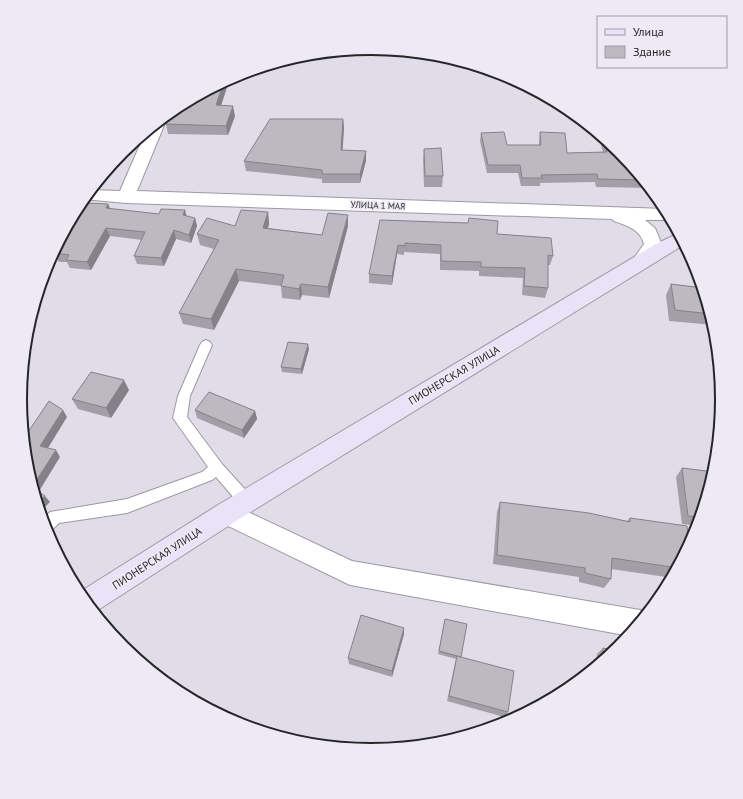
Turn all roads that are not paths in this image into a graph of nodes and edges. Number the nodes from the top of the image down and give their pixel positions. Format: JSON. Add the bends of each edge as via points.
{"nodes":[{"id":1,"x":153,"y":133,"type":"edge"},
{"id":2,"x":94,"y":195,"type":"edge"},
{"id":3,"x":126,"y":197,"type":"junction"},
{"id":4,"x":612,"y":213,"type":"junction"},
{"id":5,"x":662,"y":215,"type":"edge"},
{"id":6,"x":677,"y":241,"type":"edge"},
{"id":7,"x":641,"y":261,"type":"junction"},
{"id":8,"x":206,"y":345,"type":"dead end"},
{"id":9,"x":217,"y":468,"type":"junction"},
{"id":10,"x":237,"y":507,"type":"junction"},
{"id":11,"x":50,"y":522,"type":"edge"},
{"id":12,"x":91,"y":600,"type":"edge"},
{"id":13,"x":634,"y":623,"type":"edge"}],
"edges":[{"from":1,"to":3,"type":"street"},
{"from":2,"to":3,"type":"street","name":"УЛИЦА 1 МАЯ"},
{"from":3,"to":4,"type":"street","name":"УЛИЦА 1 МАЯ"},
{"from":4,"to":5,"type":"street","name":"УЛИЦА 1 МАЯ"},
{"from":4,"to":7,"type":"street","via":[[643,226],[651,235],[653,245]]},
{"from":6,"to":7,"type":"main road","name":"ПИОНЕРСКАЯ УЛИЦА"},
{"from":7,"to":10,"type":"main road","name":"ПИОНЕРСКАЯ УЛИЦА"},
{"from":8,"to":9,"type":"lane","via":[[184,396],[180,418]]},
{"from":9,"to":10,"type":"lane"},
{"from":9,"to":11,"type":"lane","via":[[206,476],[127,506],[55,517]]},
{"from":10,"to":12,"type":"main road","name":"ПИОНЕРСКАЯ УЛИЦА"},
{"from":10,"to":13,"type":"street","via":[[350,573]]}]}
